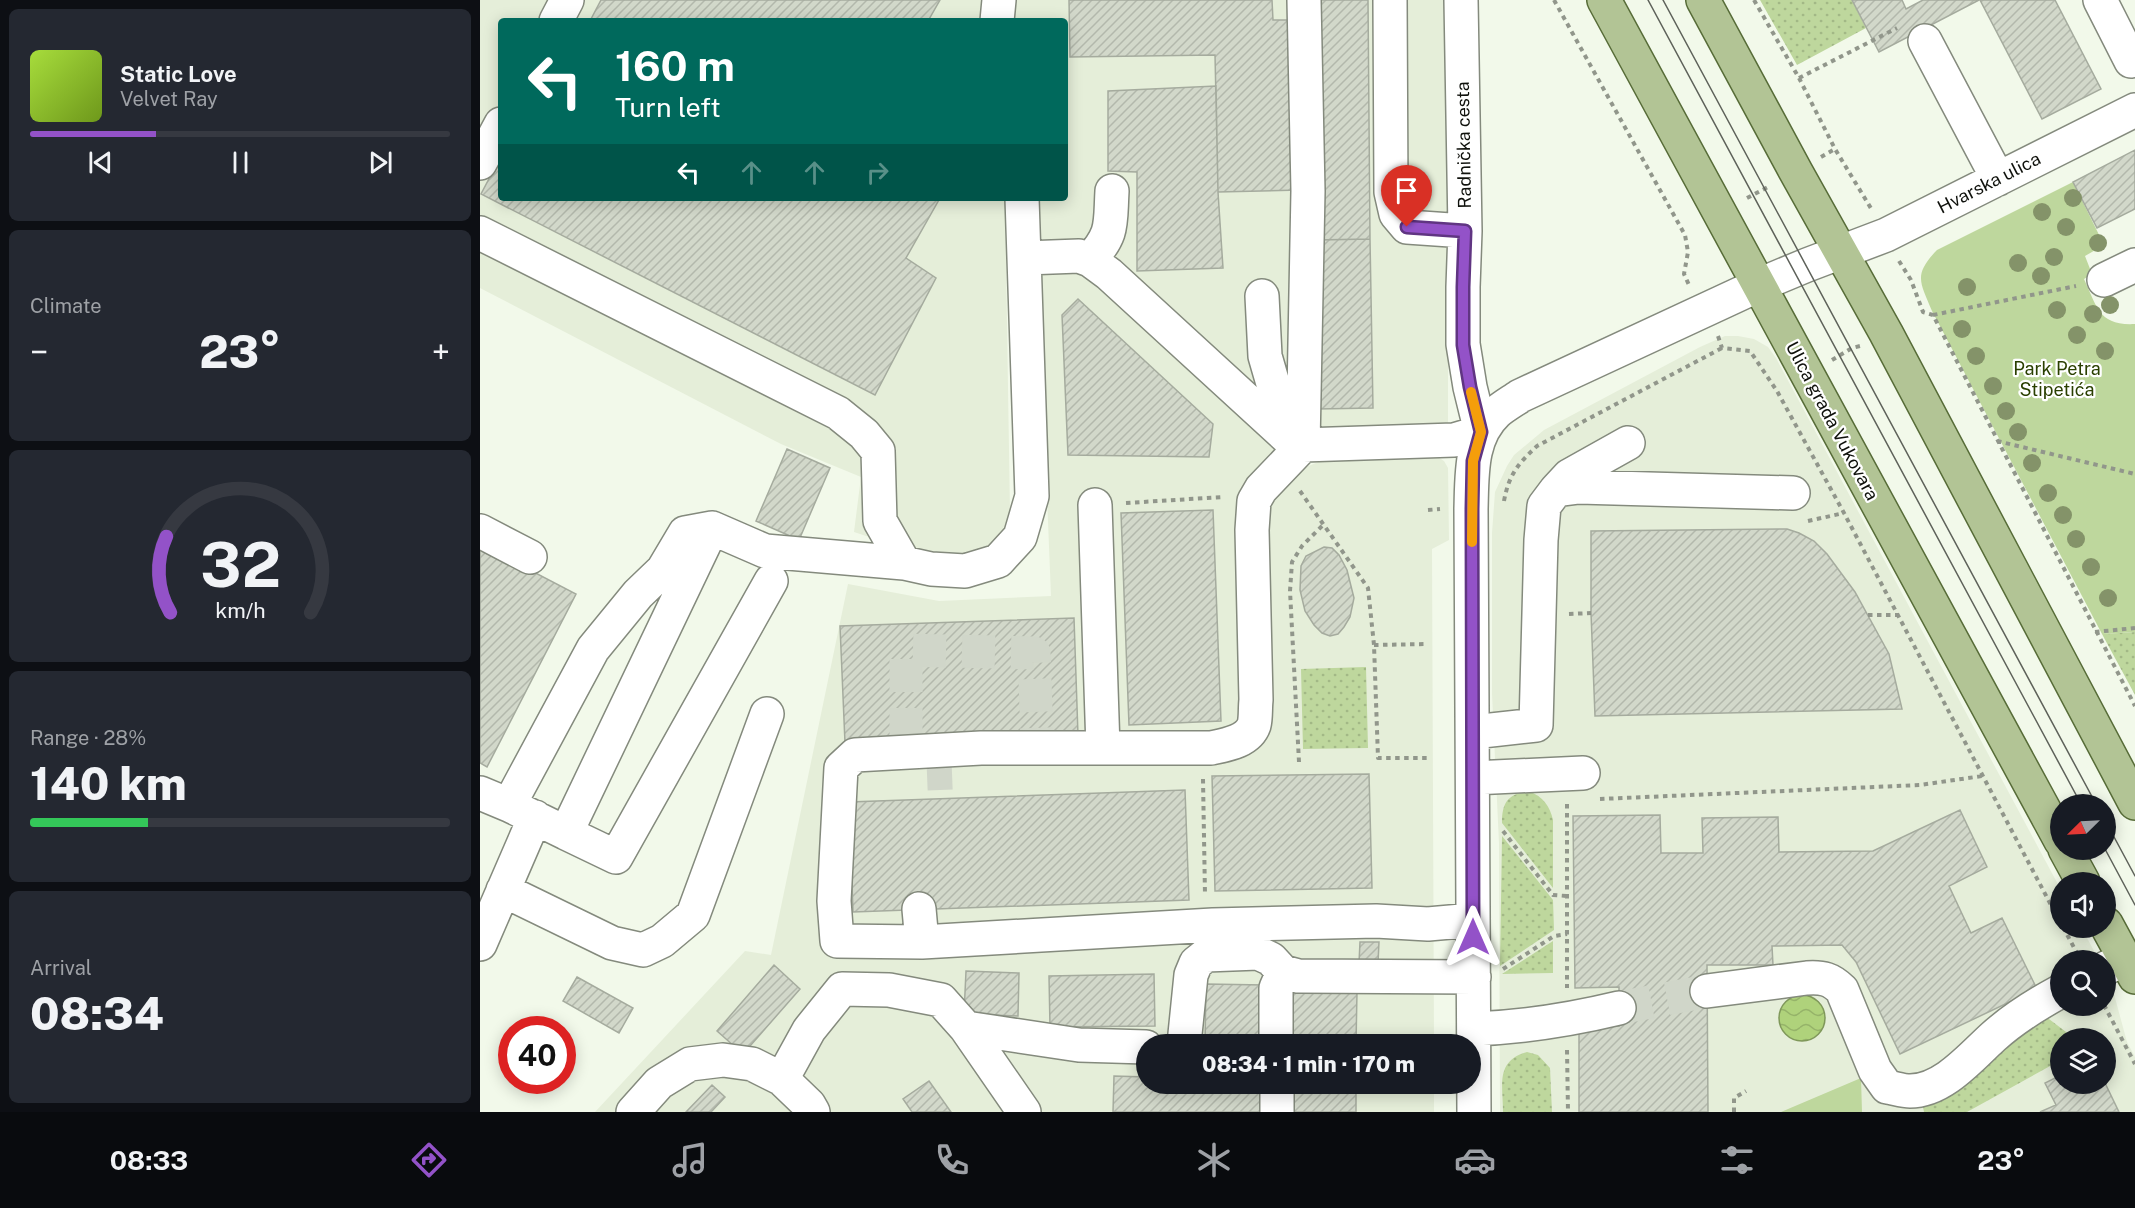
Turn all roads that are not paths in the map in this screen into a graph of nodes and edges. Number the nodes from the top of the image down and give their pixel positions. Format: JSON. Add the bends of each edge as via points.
{"nodes":[{"id":1,"x":567,"y":0,"type":"edge"},
{"id":2,"x":999,"y":0,"type":"edge"},
{"id":3,"x":1304,"y":0,"type":"edge"},
{"id":4,"x":1390,"y":0,"type":"edge"},
{"id":5,"x":1461,"y":0,"type":"edge"},
{"id":6,"x":1604,"y":0,"type":"edge"},
{"id":7,"x":1703,"y":0,"type":"edge"},
{"id":8,"x":2100,"y":0,"type":"edge"},
{"id":9,"x":558,"y":18,"type":"edge"},
{"id":10,"x":997,"y":18,"type":"edge"},
{"id":11,"x":1912,"y":34,"type":"road end"},
{"id":12,"x":2131,"y":61,"type":"dead end"},
{"id":13,"x":2135,"y":110,"type":"edge"},
{"id":14,"x":498,"y":130,"type":"edge"},
{"id":15,"x":480,"y":163,"type":"edge"},
{"id":16,"x":1998,"y":179,"type":"junction"},
{"id":17,"x":1112,"y":190,"type":"dead end"},
{"id":18,"x":1022,"y":201,"type":"edge"},
{"id":19,"x":1465,"y":231,"type":"junction"},
{"id":20,"x":480,"y":233,"type":"edge"},
{"id":21,"x":1841,"y":253,"type":"junction"},
{"id":22,"x":1025,"y":258,"type":"junction"},
{"id":23,"x":1090,"y":260,"type":"junction"},
{"id":24,"x":2135,"y":265,"type":"edge"},
{"id":25,"x":2104,"y":280,"type":"road end"},
{"id":26,"x":1759,"y":285,"type":"junction"},
{"id":27,"x":1262,"y":296,"type":"dead end"},
{"id":28,"x":1481,"y":432,"type":"junction"},
{"id":29,"x":1296,"y":442,"type":"junction"},
{"id":30,"x":1628,"y":443,"type":"dead end"},
{"id":31,"x":1556,"y":490,"type":"junction"},
{"id":32,"x":1095,"y":505,"type":"road end"},
{"id":33,"x":1798,"y":507,"type":"road end"},
{"id":34,"x":712,"y":528,"type":"junction"},
{"id":35,"x":480,"y":531,"type":"edge"},
{"id":36,"x":530,"y":557,"type":"dead end"},
{"id":37,"x":904,"y":563,"type":"junction"},
{"id":38,"x":771,"y":581,"type":"dead end"},
{"id":39,"x":766,"y":714,"type":"dead end"},
{"id":40,"x":1473,"y":732,"type":"junction"},
{"id":41,"x":981,"y":748,"type":"junction"},
{"id":42,"x":1103,"y":748,"type":"junction"},
{"id":43,"x":952,"y":773,"type":"tunnel mouth"},
{"id":44,"x":1473,"y":778,"type":"junction"},
{"id":45,"x":1580,"y":782,"type":"road end"},
{"id":46,"x":2135,"y":803,"type":"edge"},
{"id":47,"x":508,"y":805,"type":"edge"},
{"id":48,"x":2050,"y":821,"type":"edge"},
{"id":49,"x":566,"y":833,"type":"junction"},
{"id":50,"x":503,"y":890,"type":"junction"},
{"id":51,"x":919,"y":909,"type":"dead end"},
{"id":52,"x":1473,"y":920,"type":"junction"},
{"id":53,"x":2111,"y":938,"type":"edge"},
{"id":54,"x":922,"y":942,"type":"junction"},
{"id":55,"x":480,"y":944,"type":"edge"},
{"id":56,"x":2122,"y":968,"type":"edge"},
{"id":57,"x":1282,"y":972,"type":"junction"},
{"id":58,"x":1488,"y":974,"type":"junction"},
{"id":59,"x":1707,"y":991,"type":"tunnel mouth"},
{"id":60,"x":2050,"y":997,"type":"edge"},
{"id":61,"x":1619,"y":1008,"type":"tunnel mouth"},
{"id":62,"x":966,"y":1028,"type":"junction"},
{"id":63,"x":1474,"y":1029,"type":"junction"},
{"id":64,"x":1185,"y":1034,"type":"edge"},
{"id":65,"x":1276,"y":1034,"type":"edge"},
{"id":66,"x":1136,"y":1047,"type":"edge"},
{"id":67,"x":782,"y":1079,"type":"junction"},
{"id":68,"x":1276,"y":1094,"type":"edge"},
{"id":69,"x":633,"y":1112,"type":"edge"},
{"id":70,"x":813,"y":1112,"type":"edge"},
{"id":71,"x":1024,"y":1112,"type":"edge"},
{"id":72,"x":1277,"y":1112,"type":"edge"},
{"id":73,"x":1474,"y":1112,"type":"edge"}],
"edges":[{"from":1,"to":9,"type":"street"},
{"from":2,"to":10,"type":"street"},
{"from":3,"to":29,"type":"street","via":[[1308,191]]},
{"from":4,"to":19,"type":"street","via":[[1390,192],[1396,214],[1407,227]]},
{"from":5,"to":19,"type":"street","name":"Radnička cesta"},
{"from":6,"to":26,"type":"main road","name":"Ulica grada Vukovara"},
{"from":7,"to":21,"type":"main road"},
{"from":8,"to":12,"type":"street"},
{"from":11,"to":16,"type":"street"},
{"from":13,"to":16,"type":"street","name":"Hvarska ulica"},
{"from":14,"to":15,"type":"street"},
{"from":16,"to":21,"type":"street","name":"Hvarska ulica"},
{"from":17,"to":23,"type":"street","via":[[1110,233]]},
{"from":18,"to":22,"type":"street"},
{"from":19,"to":28,"type":"street","name":"Radnička cesta","via":[[1463,345]]},
{"from":20,"to":37,"type":"street","via":[[838,413],[878,451],[880,521]]},
{"from":21,"to":26,"type":"street","name":"Radnička cesta"},
{"from":21,"to":46,"type":"main road"},
{"from":22,"to":23,"type":"street","via":[[1079,256]]},
{"from":22,"to":37,"type":"street","via":[[1032,496],[1020,537],[998,561],[965,571]]},
{"from":23,"to":29,"type":"street"},
{"from":24,"to":25,"type":"street"},
{"from":26,"to":28,"type":"street","name":"Radnička cesta","via":[[1520,396],[1497,412]]},
{"from":26,"to":48,"type":"main road","name":"Ulica grada Vukovara"},
{"from":27,"to":29,"type":"street","via":[[1265,356]]},
{"from":28,"to":29,"type":"street","via":[[1454,440]]},
{"from":28,"to":40,"type":"street","name":"Radnička cesta","via":[[1473,461]]},
{"from":29,"to":42,"type":"street","via":[[1254,501],[1254,726],[1231,744],[1211,748]]},
{"from":30,"to":31,"type":"street","via":[[1569,476]]},
{"from":31,"to":33,"type":"street","via":[[1579,487]]},
{"from":31,"to":40,"type":"street","via":[[1544,506],[1542,529],[1536,725]]},
{"from":32,"to":42,"type":"street"},
{"from":34,"to":37,"type":"street","via":[[765,551]]},
{"from":34,"to":47,"type":"street","via":[[685,533],[663,570],[593,649]]},
{"from":34,"to":49,"type":"street"},
{"from":35,"to":36,"type":"street"},
{"from":38,"to":49,"type":"street","via":[[616,857]]},
{"from":39,"to":50,"type":"street","via":[[693,915],[662,941],[643,950],[612,943]]},
{"from":40,"to":44,"type":"street","name":"Radnička cesta"},
{"from":41,"to":42,"type":"street","via":[[1036,742]]},
{"from":41,"to":43,"type":"street","via":[[961,771]]},
{"from":41,"to":54,"type":"street","via":[[907,747],[855,755],[841,768],[834,902],[837,941]]},
{"from":44,"to":45,"type":"street"},
{"from":44,"to":52,"type":"street","name":"Radnička cesta"},
{"from":47,"to":49,"type":"street"},
{"from":47,"to":50,"type":"street"},
{"from":50,"to":55,"type":"street"},
{"from":51,"to":54,"type":"street"},
{"from":52,"to":54,"type":"street","via":[[1428,924],[1376,921],[1213,925]]},
{"from":52,"to":58,"type":"street","name":"Radnička cesta"},
{"from":53,"to":56,"type":"main road"},
{"from":57,"to":58,"type":"street","via":[[1298,976]]},
{"from":57,"to":64,"type":"street","via":[[1271,959],[1258,953],[1206,955],[1196,963],[1191,975]]},
{"from":57,"to":65,"type":"street","via":[[1276,988]]},
{"from":58,"to":63,"type":"street","name":"Radnička cesta"},
{"from":59,"to":60,"type":"street","via":[[1807,978],[1833,980],[1842,990],[1875,1070],[1887,1087],[1910,1092],[1931,1086],[1964,1066],[1994,1036]]},
{"from":61,"to":63,"type":"street","via":[[1566,1021]]},
{"from":62,"to":66,"type":"street","via":[[1079,1045]]},
{"from":62,"to":67,"type":"street","via":[[942,1000],[889,990],[842,989],[809,1030]]},
{"from":62,"to":71,"type":"street"},
{"from":63,"to":73,"type":"street","name":"Radnička cesta"},
{"from":67,"to":69,"type":"street","via":[[752,1064],[723,1060],[690,1064],[659,1083]]},
{"from":67,"to":70,"type":"street"},
{"from":68,"to":72,"type":"street"}]}
